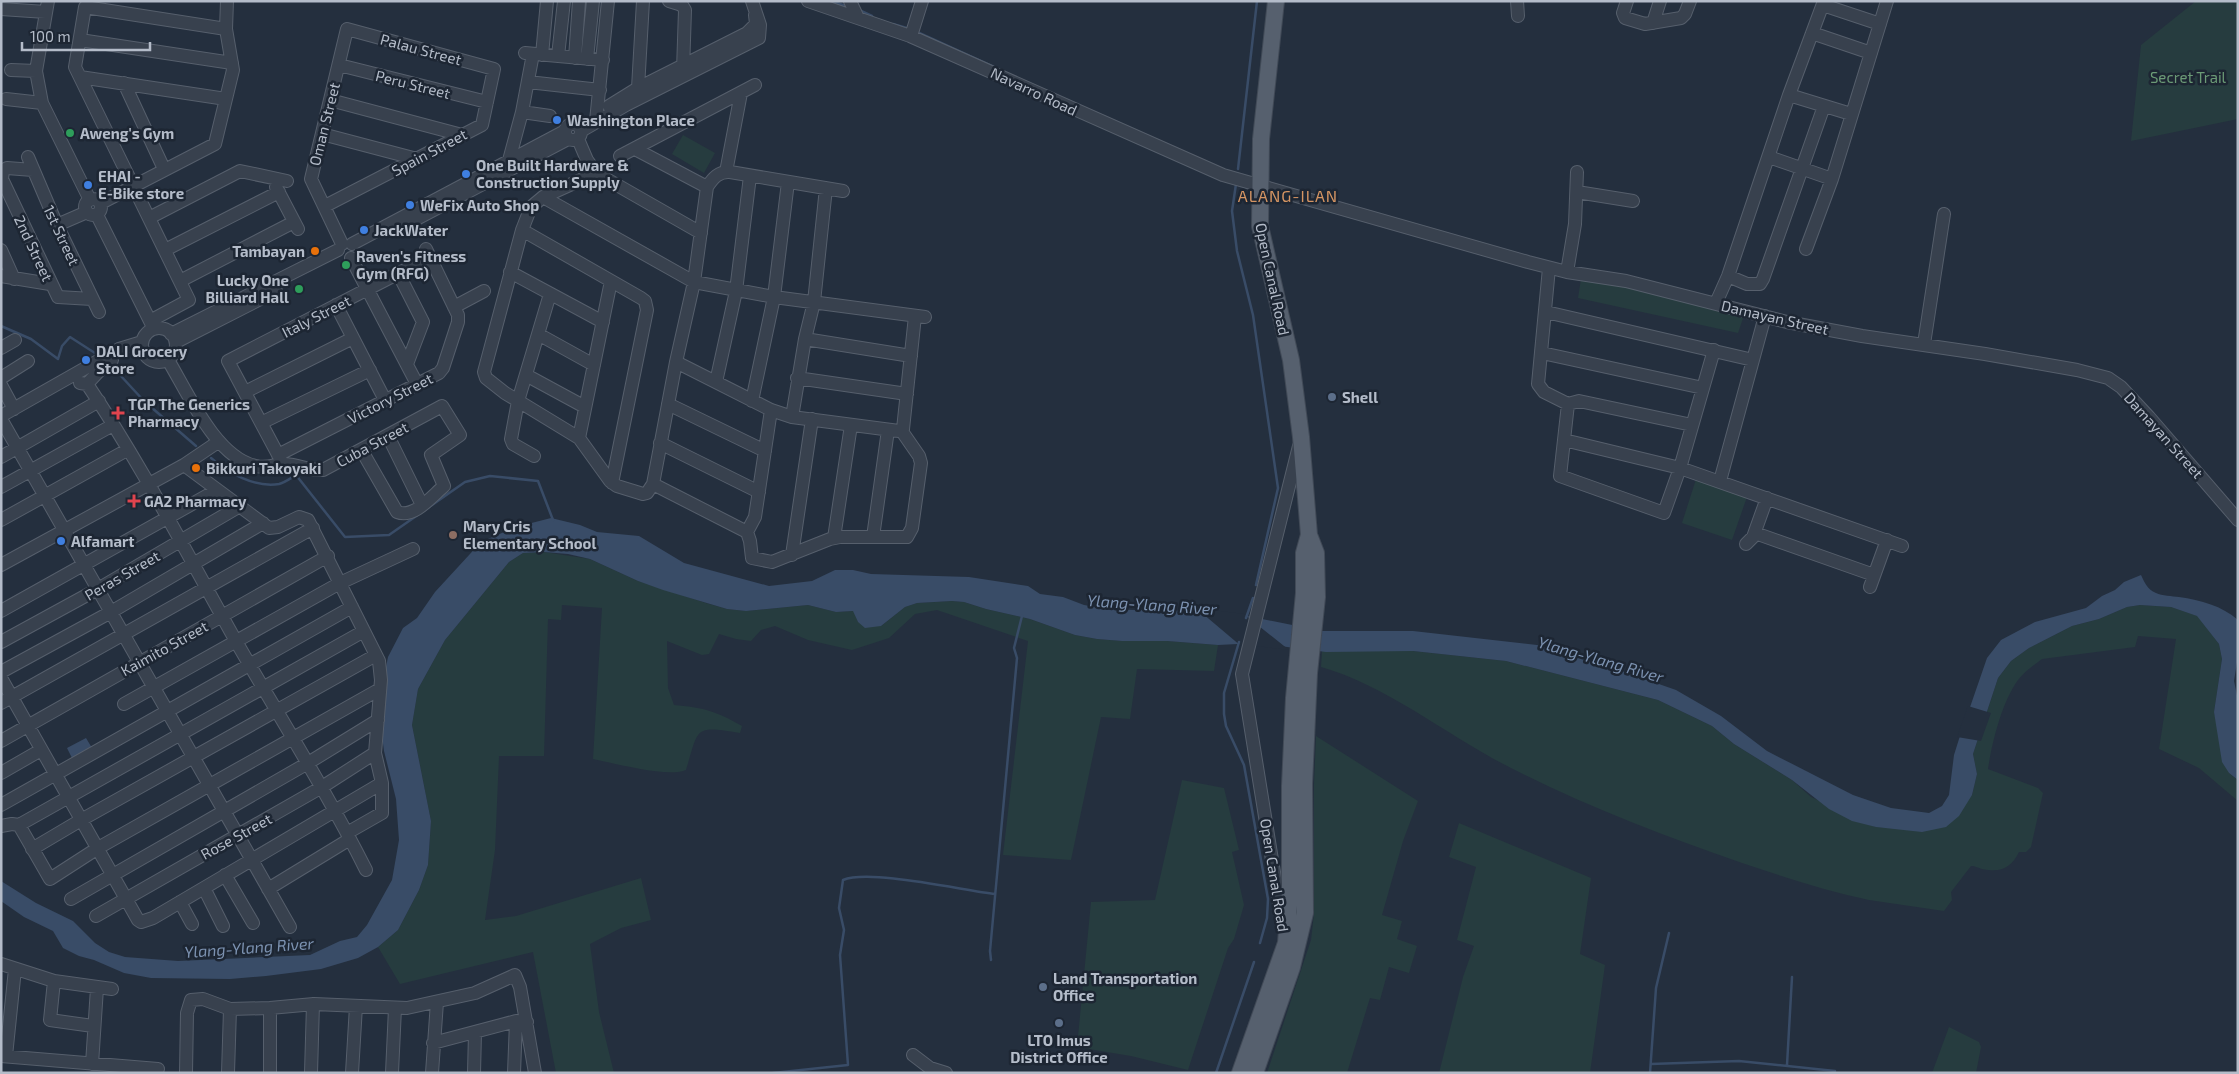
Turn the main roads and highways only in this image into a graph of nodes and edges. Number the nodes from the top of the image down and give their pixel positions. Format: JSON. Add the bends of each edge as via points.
{"nodes":[{"id":1,"x":1276,"y":1,"type":"edge"},
{"id":2,"x":1303,"y":672,"type":"junction"},
{"id":3,"x":1240,"y":1073,"type":"edge"},
{"id":4,"x":1255,"y":1073,"type":"edge"}],
"edges":[{"from":1,"to":2,"type":"main road","name":"Open Canal Road","via":[[1261,139],[1260,226],[1291,360],[1309,535],[1316,553]]},
{"from":2,"to":3,"type":"main road","name":"Open Canal Road","via":[[1290,786],[1290,892],[1286,943]]},
{"from":2,"to":4,"type":"main road","name":"Open Canal Road","via":[[1305,913],[1292,967]]}]}
